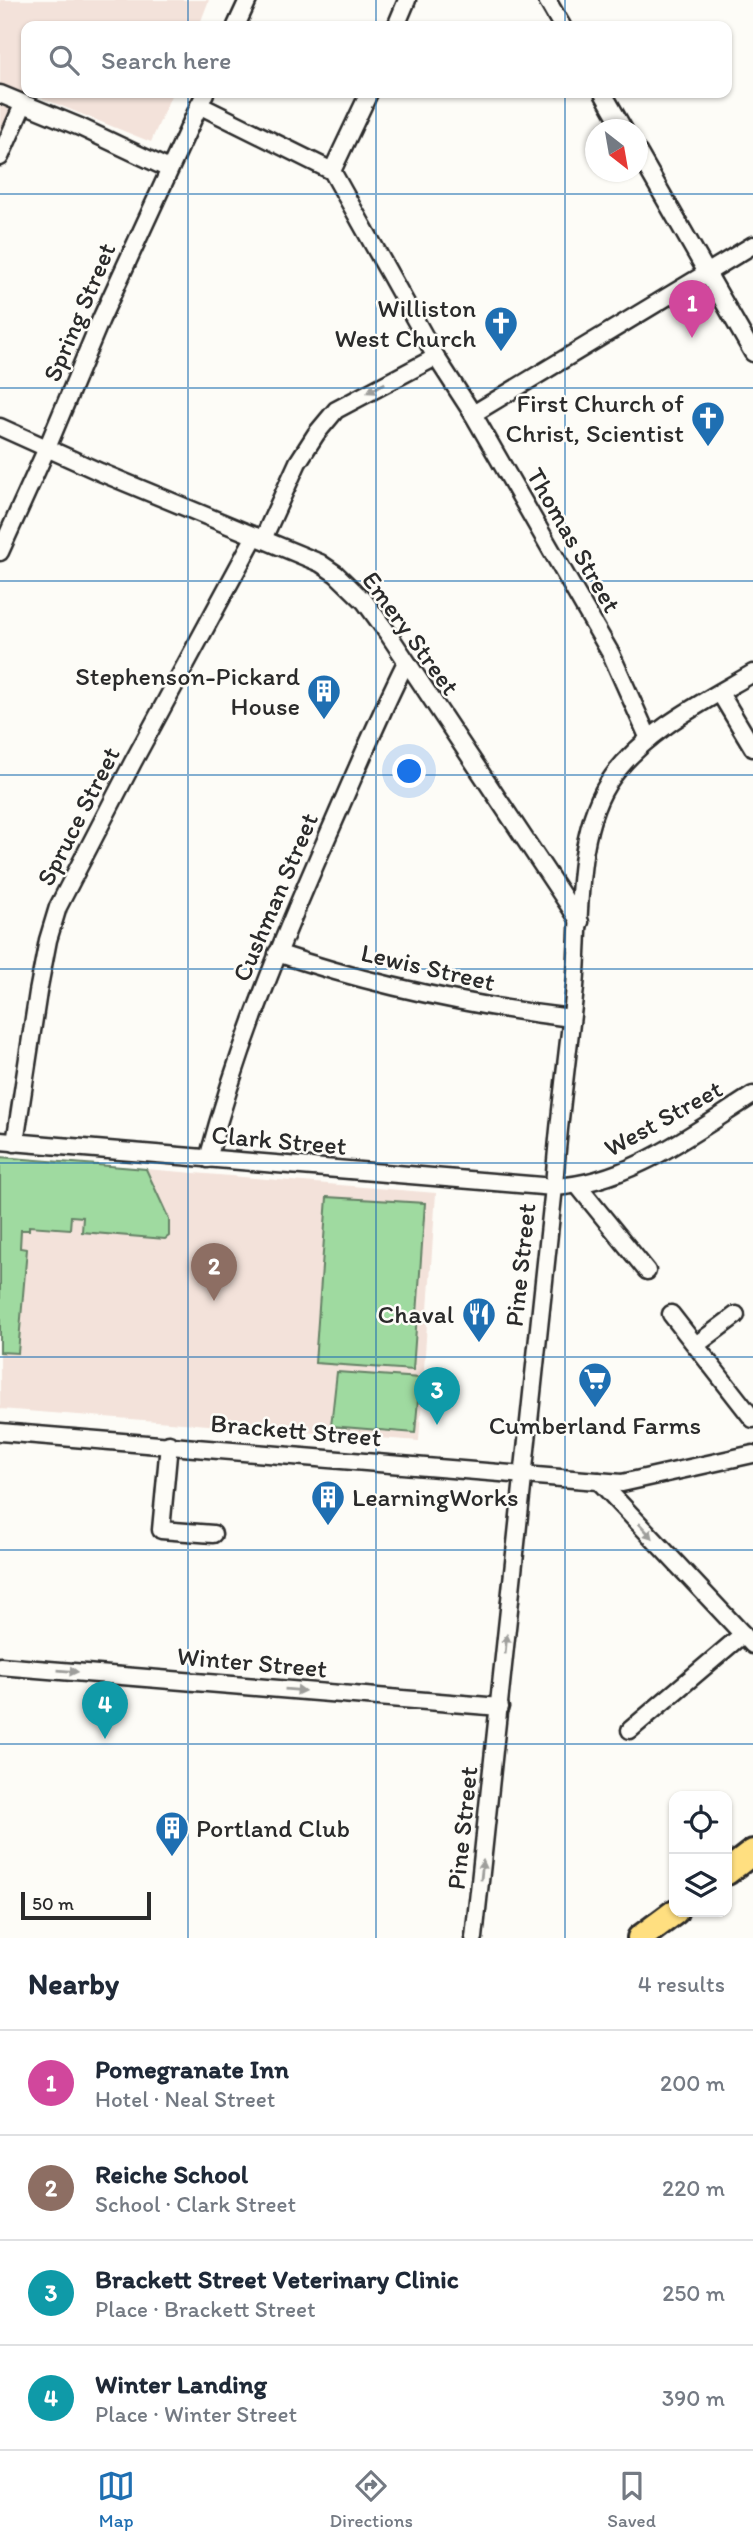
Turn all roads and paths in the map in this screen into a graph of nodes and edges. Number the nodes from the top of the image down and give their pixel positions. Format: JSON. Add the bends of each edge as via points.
{"nodes":[{"id":1,"x":248,"y":0,"type":"edge"},
{"id":2,"x":407,"y":0,"type":"edge"},
{"id":3,"x":547,"y":0,"type":"edge"},
{"id":4,"x":238,"y":21,"type":"edge"},
{"id":5,"x":398,"y":21,"type":"edge"},
{"id":6,"x":559,"y":21,"type":"edge"},
{"id":7,"x":0,"y":94,"type":"edge"},
{"id":8,"x":367,"y":98,"type":"edge"},
{"id":9,"x":606,"y":98,"type":"edge"},
{"id":10,"x":202,"y":99,"type":"edge"},
{"id":11,"x":23,"y":105,"type":"junction"},
{"id":12,"x":618,"y":119,"type":"edge"},
{"id":13,"x":0,"y":157,"type":"edge"},
{"id":14,"x":169,"y":169,"type":"junction"},
{"id":15,"x":648,"y":169,"type":"edge"},
{"id":16,"x":332,"y":171,"type":"junction"},
{"id":17,"x":753,"y":245,"type":"edge"},
{"id":18,"x":708,"y":272,"type":"junction"},
{"id":19,"x":753,"y":353,"type":"edge"},
{"id":20,"x":436,"y":357,"type":"junction"},
{"id":21,"x":473,"y":414,"type":"junction"},
{"id":22,"x":0,"y":427,"type":"edge"},
{"id":23,"x":47,"y":448,"type":"junction"},
{"id":24,"x":259,"y":537,"type":"junction"},
{"id":25,"x":0,"y":552,"type":"edge"},
{"id":26,"x":406,"y":662,"type":"junction"},
{"id":27,"x":753,"y":673,"type":"edge"},
{"id":28,"x":720,"y":693,"type":"junction"},
{"id":29,"x":649,"y":739,"type":"junction"},
{"id":30,"x":753,"y":748,"type":"edge"},
{"id":31,"x":580,"y":922,"type":"junction"},
{"id":32,"x":277,"y":953,"type":"junction"},
{"id":33,"x":571,"y":1018,"type":"junction"},
{"id":34,"x":753,"y":1096,"type":"edge"},
{"id":35,"x":7,"y":1142,"type":"edge"},
{"id":36,"x":208,"y":1159,"type":"junction"},
{"id":37,"x":578,"y":1186,"type":"junction"},
{"id":38,"x":554,"y":1187,"type":"junction"},
{"id":39,"x":647,"y":1271,"type":"dead end"},
{"id":40,"x":671,"y":1314,"type":"dead end"},
{"id":41,"x":736,"y":1315,"type":"dead end"},
{"id":42,"x":696,"y":1345,"type":"junction"},
{"id":43,"x":753,"y":1419,"type":"edge"},
{"id":44,"x":0,"y":1432,"type":"edge"},
{"id":45,"x":169,"y":1444,"type":"junction"},
{"id":46,"x":753,"y":1454,"type":"edge"},
{"id":47,"x":522,"y":1474,"type":"junction"},
{"id":48,"x":599,"y":1481,"type":"junction"},
{"id":49,"x":213,"y":1534,"type":"dead end"},
{"id":50,"x":748,"y":1640,"type":"edge"},
{"id":51,"x":0,"y":1666,"type":"edge"},
{"id":52,"x":500,"y":1707,"type":"junction"},
{"id":53,"x":630,"y":1730,"type":"dead end"},
{"id":54,"x":753,"y":1852,"type":"edge"},
{"id":55,"x":732,"y":1868,"type":"edge"},
{"id":56,"x":669,"y":1916,"type":"edge"},
{"id":57,"x":474,"y":1938,"type":"edge"},
{"id":58,"x":640,"y":1938,"type":"edge"}],
"edges":[{"from":1,"to":4,"type":"street"},
{"from":2,"to":5,"type":"street"},
{"from":3,"to":6,"type":"street"},
{"from":7,"to":11,"type":"street"},
{"from":8,"to":16,"type":"street"},
{"from":9,"to":12,"type":"street"},
{"from":10,"to":14,"type":"street","name":"Spring Street"},
{"from":10,"to":16,"type":"street"},
{"from":11,"to":13,"type":"street"},
{"from":11,"to":14,"type":"street"},
{"from":14,"to":23,"type":"street","name":"Spring Street"},
{"from":15,"to":18,"type":"street"},
{"from":16,"to":20,"type":"street","name":"Thomas Street"},
{"from":17,"to":18,"type":"street"},
{"from":18,"to":19,"type":"street"},
{"from":18,"to":21,"type":"street"},
{"from":20,"to":21,"type":"street","name":"Thomas Street"},
{"from":20,"to":24,"type":"street","name":"Spruce Street","one_way":true,"via":[[336,410],[298,462]]},
{"from":21,"to":29,"type":"street","name":"Thomas Street","via":[[611,654]]},
{"from":22,"to":23,"type":"street","name":"Emery Street"},
{"from":23,"to":24,"type":"street","name":"Emery Street"},
{"from":23,"to":25,"type":"street","name":"Spring Street"},
{"from":24,"to":26,"type":"street","name":"Emery Street","via":[[303,554],[336,574],[365,602]]},
{"from":24,"to":35,"type":"street","name":"Spruce Street","via":[[58,907]]},
{"from":26,"to":31,"type":"street","name":"Emery Street"},
{"from":26,"to":32,"type":"street","name":"Cushman Street"},
{"from":27,"to":28,"type":"street","name":"Pine Street"},
{"from":28,"to":29,"type":"street","name":"Pine Street"},
{"from":28,"to":30,"type":"street"},
{"from":29,"to":31,"type":"street","name":"Pine Street","via":[[613,776],[597,802],[587,835]]},
{"from":31,"to":33,"type":"street","name":"Pine Street"},
{"from":32,"to":33,"type":"street","name":"Lewis Street","via":[[378,982],[511,1011]]},
{"from":32,"to":36,"type":"street","name":"Cushman Street","via":[[237,1061]]},
{"from":33,"to":38,"type":"street","name":"Pine Street"},
{"from":34,"to":37,"type":"street","name":"West Street","via":[[638,1165]]},
{"from":35,"to":36,"type":"street","name":"Clark Street"},
{"from":36,"to":38,"type":"street","name":"Clark Street"},
{"from":37,"to":38,"type":"street","name":"West Street"},
{"from":37,"to":39,"type":"street"},
{"from":38,"to":47,"type":"street","name":"Pine Street"},
{"from":40,"to":42,"type":"street"},
{"from":41,"to":42,"type":"street"},
{"from":42,"to":43,"type":"street"},
{"from":44,"to":45,"type":"street","name":"Brackett Street"},
{"from":45,"to":47,"type":"street","name":"Brackett Street"},
{"from":45,"to":49,"type":"street","via":[[161,1530]]},
{"from":46,"to":48,"type":"street","name":"Brackett Street","via":[[622,1483]]},
{"from":47,"to":48,"type":"street","name":"Brackett Street"},
{"from":52,"to":47,"type":"street","name":"Pine Street","one_way":true},
{"from":48,"to":50,"type":"street","one_way":true},
{"from":50,"to":53,"type":"street"},
{"from":51,"to":52,"type":"street","name":"Winter Street","one_way":true},
{"from":57,"to":52,"type":"street","name":"Pine Street","one_way":true},
{"from":54,"to":55,"type":"main road"},
{"from":56,"to":58,"type":"main road"}]}
